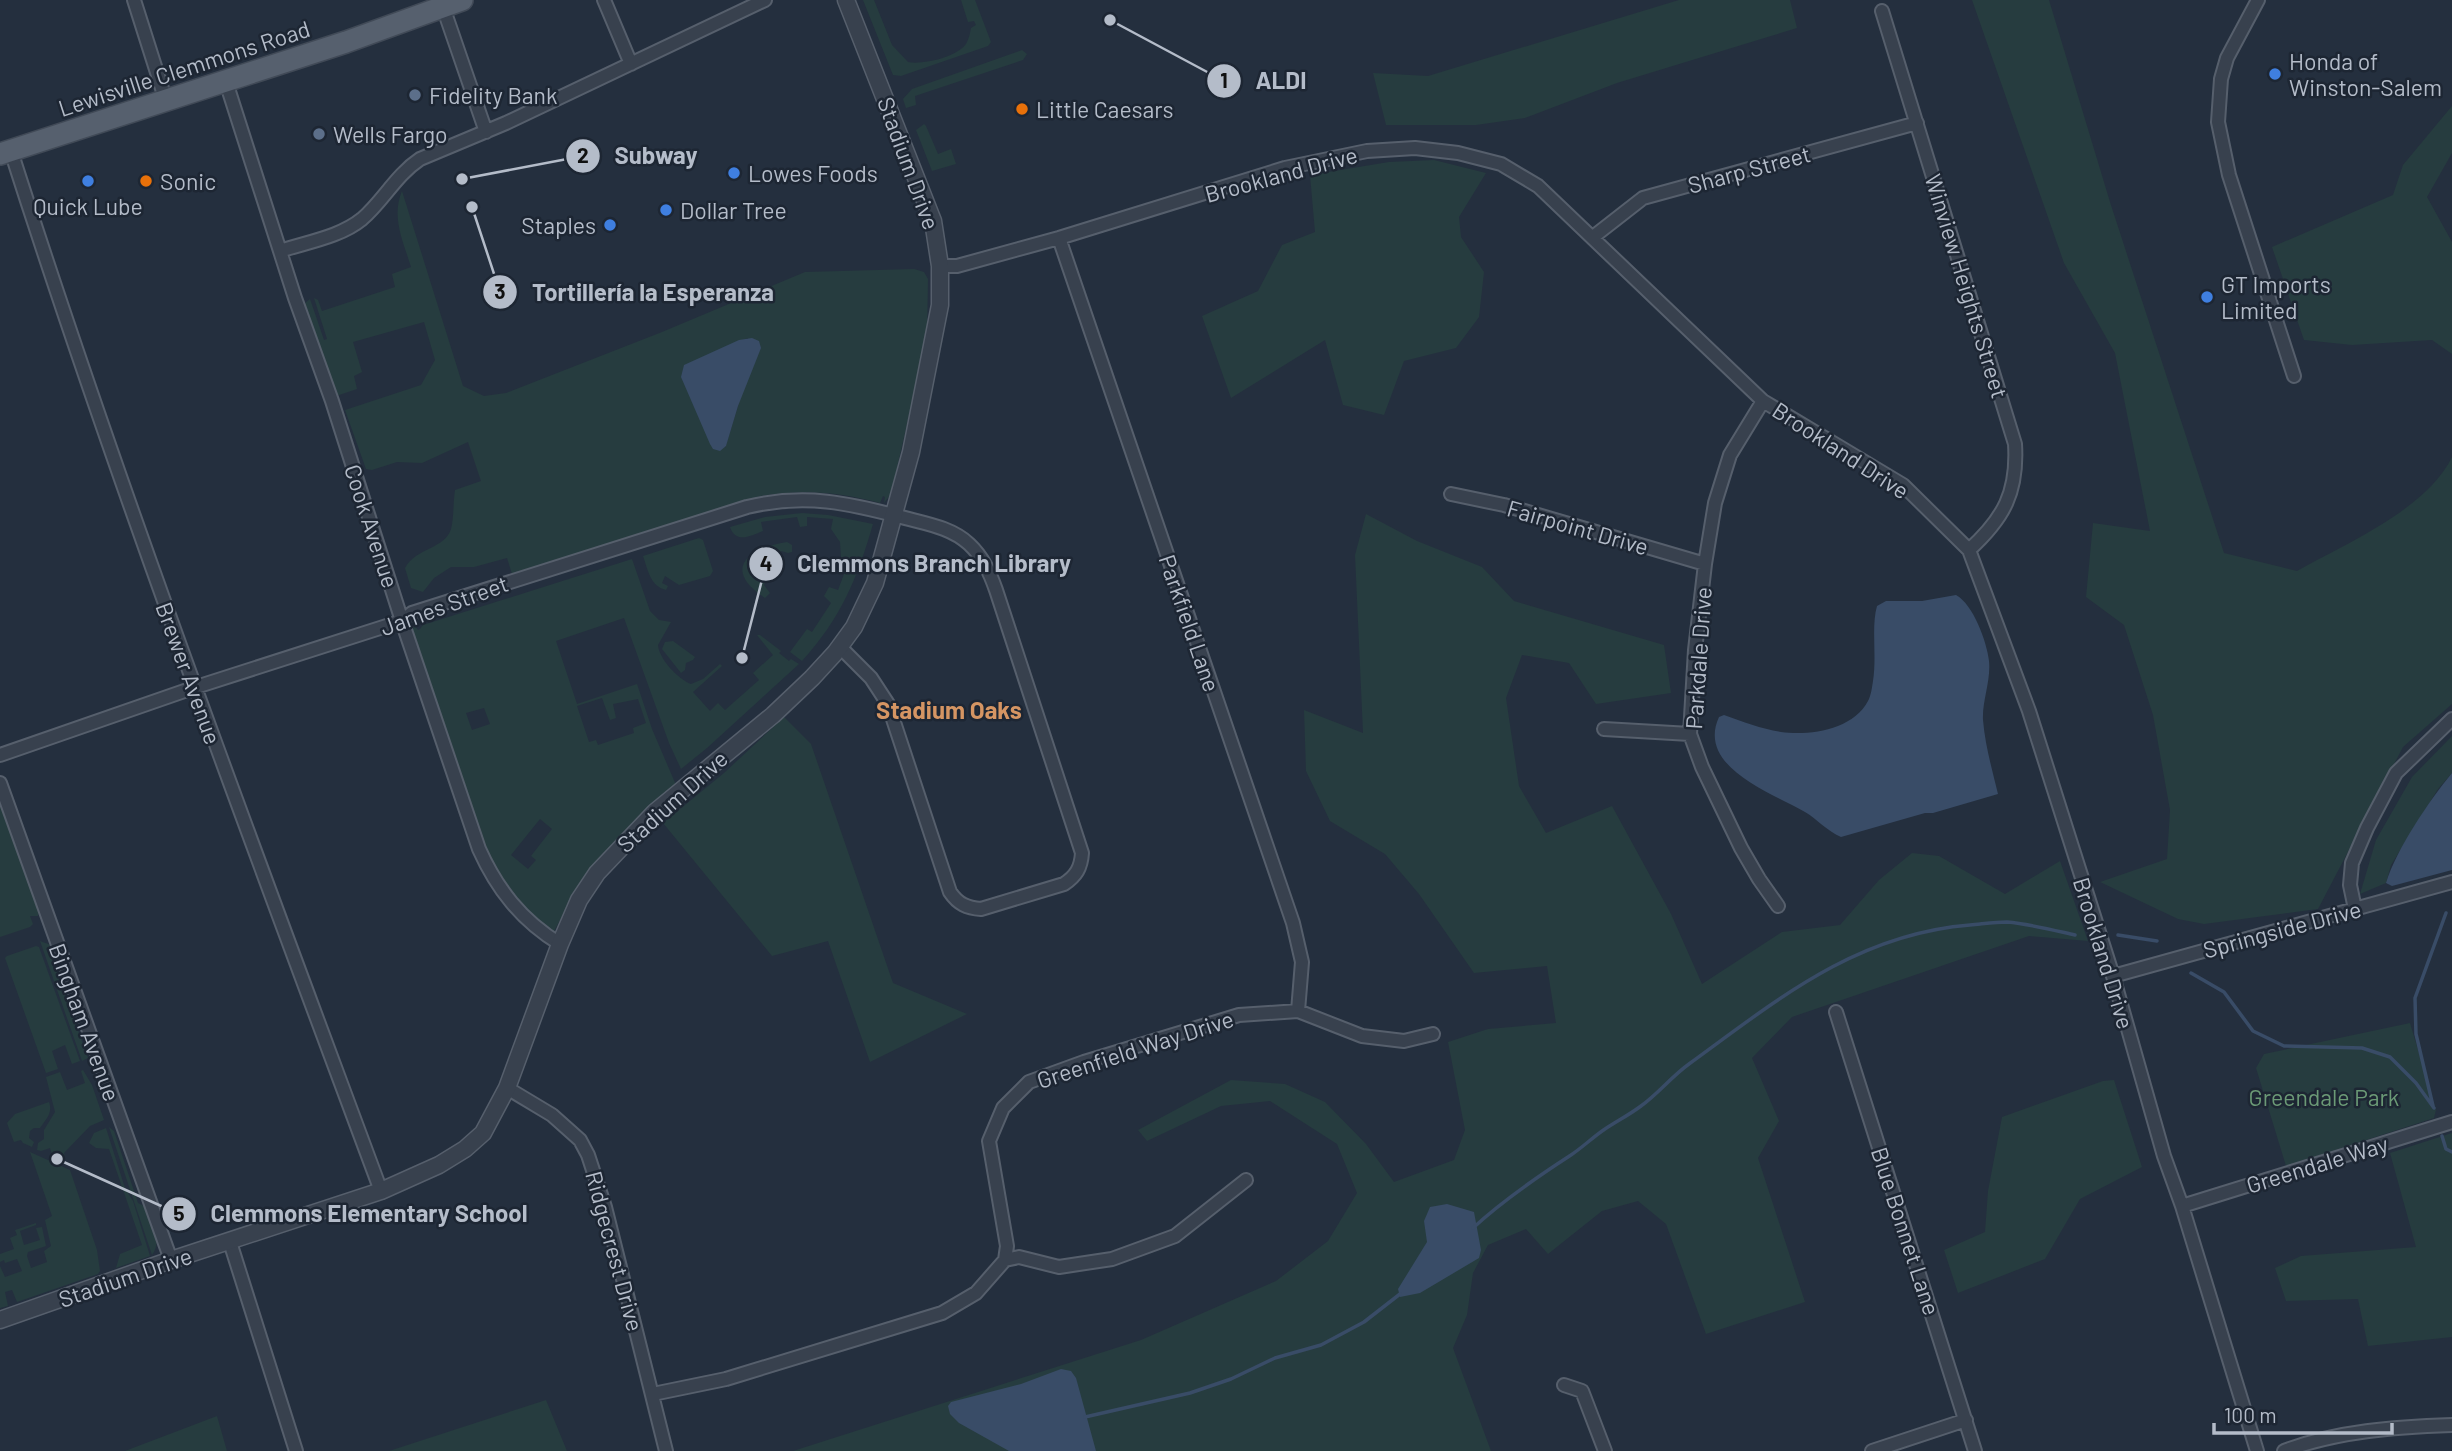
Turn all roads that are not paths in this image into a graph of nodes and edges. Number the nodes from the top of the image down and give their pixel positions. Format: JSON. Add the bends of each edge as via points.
{"nodes":[{"id":1,"x":134,"y":0,"type":"edge"},
{"id":2,"x":604,"y":0,"type":"edge"},
{"id":3,"x":765,"y":0,"type":"edge"},
{"id":4,"x":846,"y":0,"type":"edge"},
{"id":5,"x":2258,"y":0,"type":"edge"},
{"id":6,"x":452,"y":4,"type":"edge"},
{"id":7,"x":1882,"y":11,"type":"dead end"},
{"id":8,"x":631,"y":64,"type":"junction"},
{"id":9,"x":226,"y":82,"type":"junction"},
{"id":10,"x":166,"y":101,"type":"junction"},
{"id":11,"x":1917,"y":123,"type":"junction"},
{"id":12,"x":486,"y":132,"type":"junction"},
{"id":13,"x":6,"y":153,"type":"edge"},
{"id":14,"x":1593,"y":237,"type":"junction"},
{"id":15,"x":1059,"y":239,"type":"junction"},
{"id":16,"x":280,"y":251,"type":"junction"},
{"id":17,"x":940,"y":266,"type":"junction"},
{"id":18,"x":2294,"y":376,"type":"dead end"},
{"id":19,"x":1763,"y":401,"type":"junction"},
{"id":20,"x":1451,"y":494,"type":"dead end"},
{"id":21,"x":895,"y":515,"type":"junction"},
{"id":22,"x":1969,"y":551,"type":"junction"},
{"id":23,"x":1704,"y":564,"type":"junction"},
{"id":24,"x":402,"y":621,"type":"junction"},
{"id":25,"x":840,"y":647,"type":"junction"},
{"id":26,"x":194,"y":688,"type":"junction"},
{"id":27,"x":2452,"y":719,"type":"edge"},
{"id":28,"x":1604,"y":729,"type":"dead end"},
{"id":29,"x":1690,"y":734,"type":"junction"},
{"id":30,"x":0,"y":755,"type":"edge"},
{"id":31,"x":0,"y":783,"type":"edge"},
{"id":32,"x":2452,"y":882,"type":"edge"},
{"id":33,"x":1778,"y":906,"type":"dead end"},
{"id":34,"x":2355,"y":909,"type":"junction"},
{"id":35,"x":560,"y":944,"type":"junction"},
{"id":36,"x":2113,"y":976,"type":"junction"},
{"id":37,"x":1298,"y":1011,"type":"junction"},
{"id":38,"x":1836,"y":1012,"type":"dead end"},
{"id":39,"x":1433,"y":1034,"type":"dead end"},
{"id":40,"x":507,"y":1088,"type":"junction"},
{"id":41,"x":2452,"y":1122,"type":"edge"},
{"id":42,"x":1246,"y":1180,"type":"dead end"},
{"id":43,"x":381,"y":1191,"type":"junction"},
{"id":44,"x":2182,"y":1206,"type":"junction"},
{"id":45,"x":230,"y":1242,"type":"junction"},
{"id":46,"x":172,"y":1260,"type":"junction"},
{"id":47,"x":1004,"y":1260,"type":"junction"},
{"id":48,"x":0,"y":1320,"type":"edge"},
{"id":49,"x":1564,"y":1385,"type":"dead end"},
{"id":50,"x":653,"y":1394,"type":"junction"},
{"id":51,"x":1966,"y":1420,"type":"junction"},
{"id":52,"x":2452,"y":1425,"type":"edge"},
{"id":53,"x":296,"y":1451,"type":"edge"},
{"id":54,"x":666,"y":1451,"type":"edge"},
{"id":55,"x":1605,"y":1451,"type":"edge"},
{"id":56,"x":1872,"y":1451,"type":"edge"},
{"id":57,"x":1975,"y":1451,"type":"edge"},
{"id":58,"x":2257,"y":1451,"type":"edge"},
{"id":59,"x":2284,"y":1451,"type":"edge"}],
"edges":[{"from":1,"to":10,"type":"street"},
{"from":2,"to":8,"type":"street"},
{"from":3,"to":8,"type":"street"},
{"from":4,"to":17,"type":"street","name":"Stadium Drive","via":[[933,221]]},
{"from":5,"to":18,"type":"street","via":[[2227,58],[2218,122],[2229,175]]},
{"from":6,"to":9,"type":"main road","name":"Lewisville Clemmons Road"},
{"from":6,"to":12,"type":"street"},
{"from":7,"to":11,"type":"street","name":"Winview Heights Street"},
{"from":8,"to":12,"type":"street"},
{"from":9,"to":10,"type":"main road","name":"Lewisville Clemmons Road"},
{"from":9,"to":16,"type":"street","name":"Cook Avenue"},
{"from":10,"to":13,"type":"main road","name":"Lewisville Clemmons Road"},
{"from":11,"to":14,"type":"street","name":"Sharp Street","via":[[1643,198]]},
{"from":11,"to":22,"type":"street","name":"Winview Heights Street","via":[[2015,444],[2015,478],[2007,506]]},
{"from":12,"to":16,"type":"street","via":[[410,166],[354,226]]},
{"from":13,"to":26,"type":"street","name":"Brewer Avenue"},
{"from":14,"to":15,"type":"street","name":"Brookland Drive","via":[[1538,186],[1501,164],[1415,148],[1367,151],[1285,168]]},
{"from":14,"to":19,"type":"street","name":"Brookland Drive"},
{"from":15,"to":17,"type":"street","name":"Brookland Drive","via":[[957,266]]},
{"from":15,"to":37,"type":"street","name":"Parkfield Lane","via":[[1293,923],[1302,962]]},
{"from":16,"to":24,"type":"street","name":"Cook Avenue"},
{"from":17,"to":21,"type":"street","name":"Stadium Drive","via":[[936,331]]},
{"from":19,"to":22,"type":"street","name":"Brookland Drive","via":[[1903,485]]},
{"from":19,"to":23,"type":"street","name":"Parkdale Drive","via":[[1730,455],[1720,482]]},
{"from":20,"to":23,"type":"street","name":"Fairpoint Drive","via":[[1504,505]]},
{"from":21,"to":24,"type":"street","name":"James Street","via":[[826,500],[762,503],[412,613]]},
{"from":21,"to":25,"type":"street","name":"Stadium Drive","via":[[864,608]]},
{"from":21,"to":25,"type":"street","name":"James Street","via":[[957,535],[988,569],[1082,853],[1071,879],[981,909],[955,899],[888,705],[871,678]]},
{"from":22,"to":36,"type":"street","name":"Brookland Drive","via":[[2029,712]]},
{"from":23,"to":29,"type":"street","name":"Parkdale Drive"},
{"from":24,"to":26,"type":"street","name":"James Street"},
{"from":24,"to":35,"type":"street","name":"Cook Avenue","via":[[492,877],[530,923]]},
{"from":25,"to":35,"type":"street","name":"Stadium Drive","via":[[773,715],[628,838],[588,886]]},
{"from":26,"to":30,"type":"street","name":"James Street"},
{"from":26,"to":43,"type":"street","name":"Brewer Avenue"},
{"from":27,"to":34,"type":"street","via":[[2396,774],[2367,828],[2352,863]]},
{"from":28,"to":29,"type":"street"},
{"from":29,"to":33,"type":"street","name":"Parkdale Drive","via":[[1741,848]]},
{"from":31,"to":46,"type":"street","name":"Bingham Avenue"},
{"from":32,"to":34,"type":"street","name":"Springside Drive"},
{"from":34,"to":36,"type":"street","name":"Springside Drive"},
{"from":35,"to":40,"type":"street","name":"Stadium Drive"},
{"from":36,"to":44,"type":"street","name":"Brookland Drive"},
{"from":37,"to":39,"type":"street","name":"Greenfield Way Drive","via":[[1363,1035],[1404,1041]]},
{"from":37,"to":47,"type":"street","name":"Greenfield Way Drive","via":[[1239,1015],[1029,1082],[1003,1108],[989,1140],[1007,1246]]},
{"from":38,"to":51,"type":"street","name":"Blue Bonnet Lane"},
{"from":40,"to":43,"type":"street","name":"Stadium Drive","via":[[483,1133],[465,1149]]},
{"from":40,"to":50,"type":"street","name":"Ridgecrest Drive","via":[[552,1115],[580,1140],[588,1155]]},
{"from":41,"to":44,"type":"street","name":"Greendale Way"},
{"from":42,"to":47,"type":"street","via":[[1175,1236],[1112,1259],[1059,1267],[1019,1257]]},
{"from":43,"to":45,"type":"street","name":"Stadium Drive"},
{"from":44,"to":58,"type":"street","name":"Brookland Drive"},
{"from":45,"to":46,"type":"street","name":"Stadium Drive"},
{"from":45,"to":53,"type":"street"},
{"from":46,"to":48,"type":"street","name":"Stadium Drive"},
{"from":47,"to":50,"type":"street","via":[[976,1293],[942,1313],[726,1379]]},
{"from":49,"to":55,"type":"street","via":[[1582,1391]]},
{"from":50,"to":54,"type":"street","name":"Ridgecrest Drive"},
{"from":51,"to":56,"type":"street"},
{"from":51,"to":57,"type":"street","name":"Blue Bonnet Lane"},
{"from":52,"to":59,"type":"street","via":[[2386,1428]]}]}
